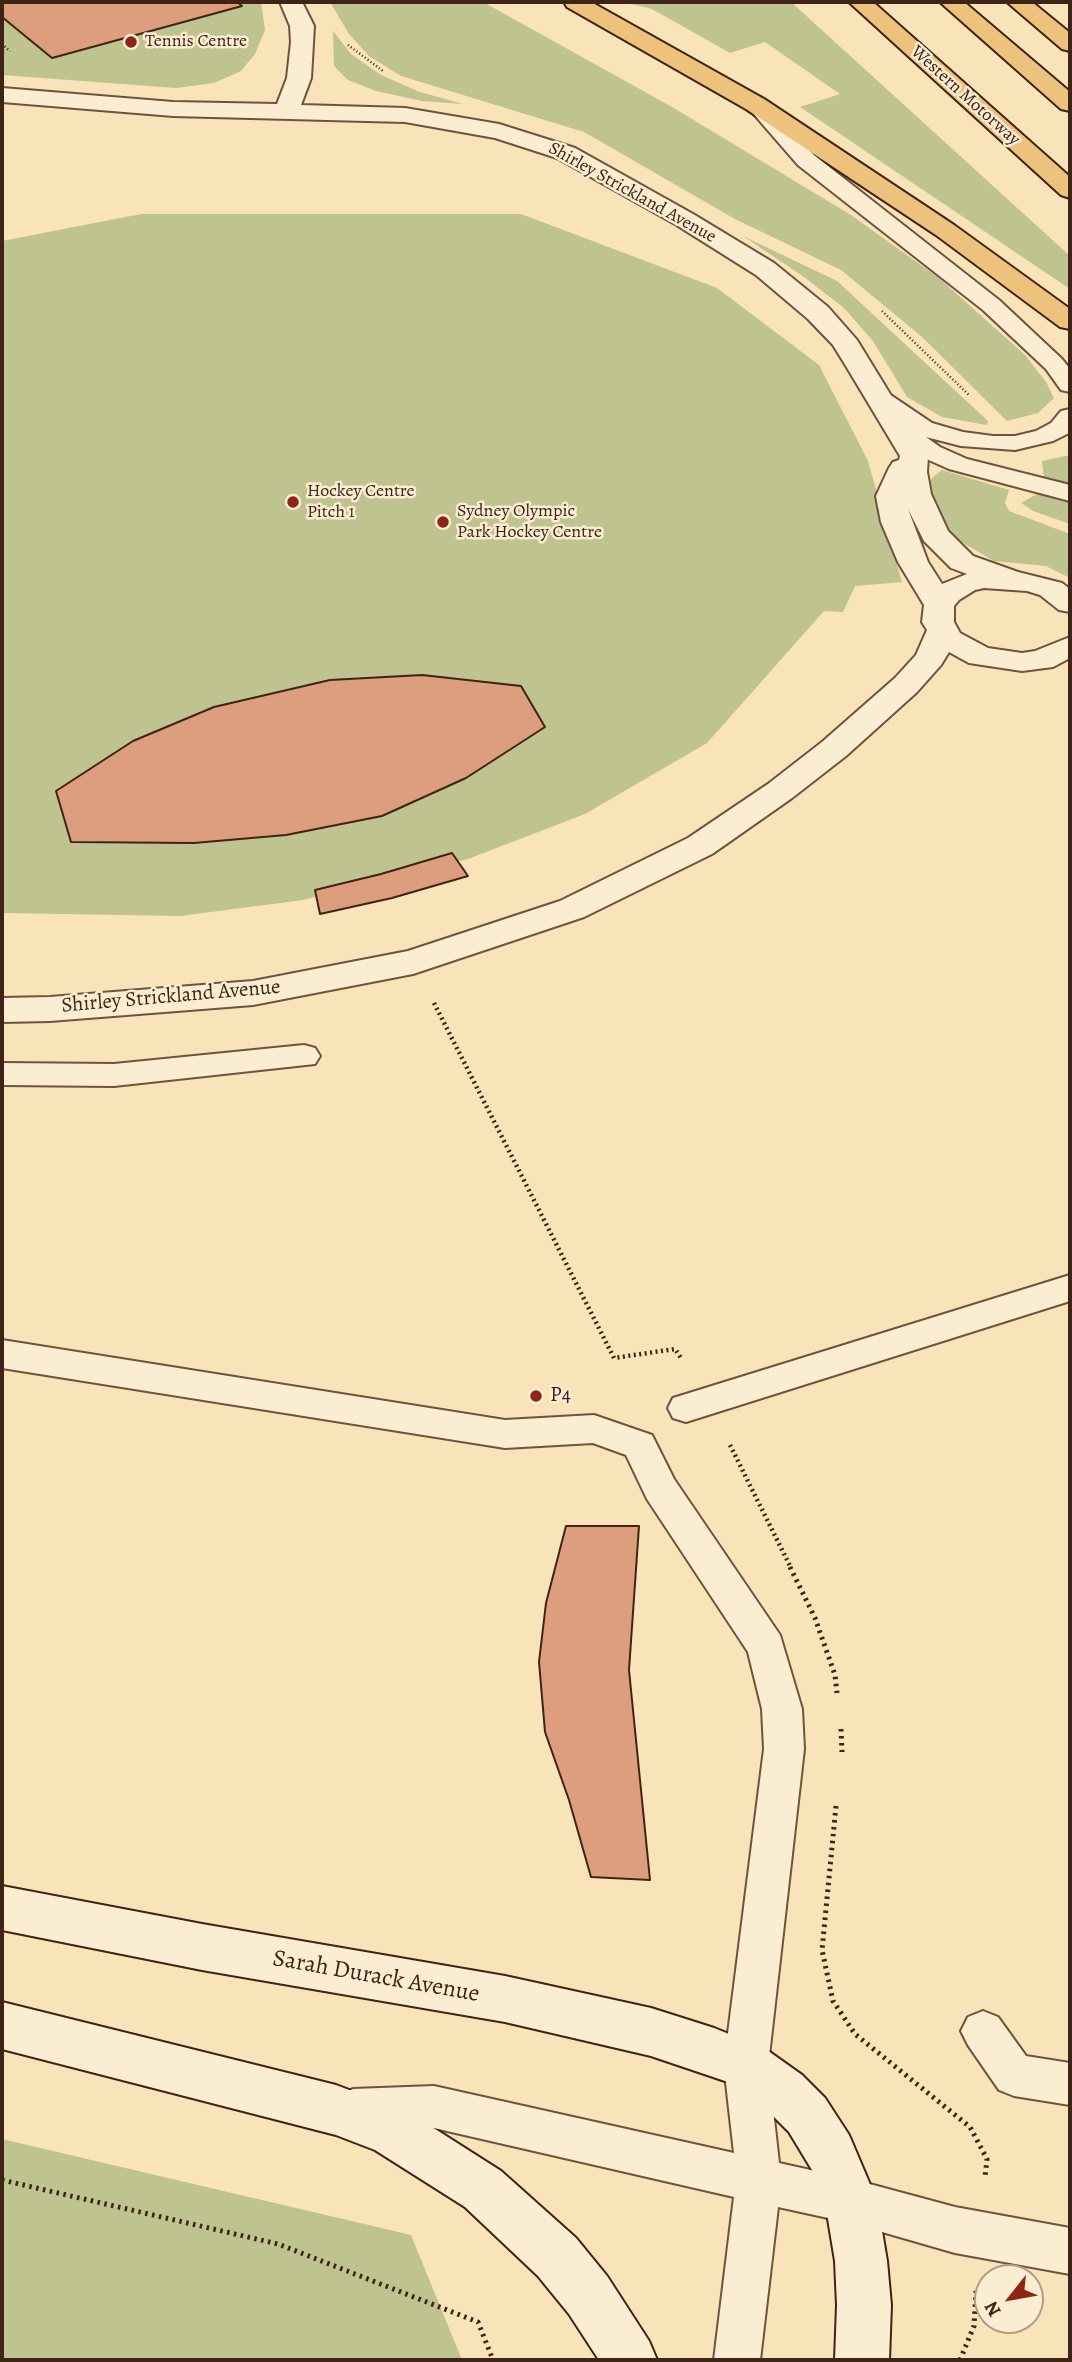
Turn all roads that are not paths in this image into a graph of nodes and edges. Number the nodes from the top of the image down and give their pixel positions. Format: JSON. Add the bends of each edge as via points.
{"nodes":[{"id":1,"x":291,"y":2,"type":"edge"},
{"id":2,"x":575,"y":2,"type":"edge"},
{"id":3,"x":860,"y":2,"type":"edge"},
{"id":4,"x":951,"y":2,"type":"edge"},
{"id":5,"x":1018,"y":2,"type":"edge"},
{"id":6,"x":1070,"y":44,"type":"edge"},
{"id":7,"x":2,"y":95,"type":"edge"},
{"id":8,"x":755,"y":104,"type":"junction"},
{"id":9,"x":1070,"y":104,"type":"edge"},
{"id":10,"x":287,"y":111,"type":"junction"},
{"id":11,"x":1070,"y":190,"type":"edge"},
{"id":12,"x":1070,"y":321,"type":"edge"},
{"id":13,"x":1070,"y":385,"type":"edge"},
{"id":14,"x":880,"y":399,"type":"junction"},
{"id":15,"x":1070,"y":416,"type":"edge"},
{"id":16,"x":895,"y":424,"type":"junction"},
{"id":17,"x":914,"y":456,"type":"junction"},
{"id":18,"x":1070,"y":493,"type":"edge"},
{"id":19,"x":1007,"y":578,"type":"junction"},
{"id":20,"x":1070,"y":603,"type":"edge"},
{"id":21,"x":941,"y":618,"type":"junction"},
{"id":22,"x":1070,"y":646,"type":"edge"},
{"id":23,"x":972,"y":653,"type":"junction"},
{"id":24,"x":920,"y":670,"type":"junction"},
{"id":25,"x":2,"y":1010,"type":"edge"},
{"id":26,"x":304,"y":1056,"type":"dead end"},
{"id":27,"x":2,"y":1074,"type":"edge"},
{"id":28,"x":1070,"y":1288,"type":"edge"},
{"id":29,"x":2,"y":1354,"type":"edge"},
{"id":30,"x":686,"y":1408,"type":"dead end"},
{"id":31,"x":2,"y":1908,"type":"edge"},
{"id":32,"x":2,"y":2026,"type":"edge"},
{"id":33,"x":982,"y":2031,"type":"dead end"},
{"id":34,"x":746,"y":2065,"type":"junction"},
{"id":35,"x":1070,"y":2084,"type":"edge"},
{"id":36,"x":336,"y":2110,"type":"junction"},
{"id":37,"x":759,"y":2180,"type":"junction"},
{"id":38,"x":852,"y":2201,"type":"junction"},
{"id":39,"x":1070,"y":2251,"type":"edge"},
{"id":40,"x":630,"y":2360,"type":"edge"},
{"id":41,"x":737,"y":2360,"type":"edge"},
{"id":42,"x":862,"y":2360,"type":"edge"}],
"edges":[{"from":1,"to":10,"type":"street","via":[[302,26],[303,42],[299,78]]},
{"from":2,"to":8,"type":"highway"},
{"from":3,"to":11,"type":"highway","name":"Western Motorway"},
{"from":4,"to":9,"type":"highway"},
{"from":5,"to":6,"type":"highway"},
{"from":7,"to":10,"type":"street","name":"Shirley Strickland Avenue","via":[[145,107]]},
{"from":8,"to":12,"type":"highway","via":[[945,230]]},
{"from":8,"to":13,"type":"lane","via":[[806,160],[965,283],[1040,350]]},
{"from":10,"to":14,"type":"street","name":"Shirley Strickland Avenue","via":[[378,113],[466,124],[566,153],[684,219],[792,289],[843,340]]},
{"from":14,"to":15,"type":"lane","via":[[923,428],[993,443],[1049,435]]},
{"from":14,"to":16,"type":"street","name":"Shirley Strickland Avenue"},
{"from":16,"to":17,"type":"street","name":"Shirley Strickland Avenue"},
{"from":16,"to":18,"type":"lane","via":[[922,446],[958,464]]},
{"from":17,"to":19,"type":"street","name":"Shirley Strickland Avenue","via":[[916,494],[935,535],[962,562]]},
{"from":17,"to":21,"type":"street","via":[[894,484],[892,508],[904,544]]},
{"from":19,"to":20,"type":"street","via":[[1051,589]]},
{"from":19,"to":21,"type":"street","via":[[964,584],[948,593]]},
{"from":21,"to":23,"type":"street","via":[[959,647]]},
{"from":21,"to":24,"type":"street","name":"Shirley Strickland Avenue","via":[[930,658]]},
{"from":22,"to":23,"type":"street","via":[[1042,660],[1022,662]]},
{"from":23,"to":24,"type":"street","via":[[946,653]]},
{"from":24,"to":25,"type":"street","name":"Shirley Strickland Avenue","via":[[834,749],[701,846],[572,909],[413,962],[253,993]]},
{"from":26,"to":27,"type":"lane","via":[[114,1076]]},
{"from":28,"to":30,"type":"lane"},
{"from":29,"to":34,"type":"lane","via":[[505,1434],[594,1429],[639,1445],[660,1488],[766,1647],[782,1709],[783,1749]]},
{"from":31,"to":34,"type":"street","name":"Sarah Durack Avenue","via":[[505,1999],[651,2032]]},
{"from":32,"to":36,"type":"street"},
{"from":33,"to":35,"type":"lane","via":[[1014,2075]]},
{"from":34,"to":37,"type":"lane"},
{"from":34,"to":38,"type":"street","name":"Sarah Durack Avenue","via":[[807,2115],[831,2153]]},
{"from":36,"to":37,"type":"lane","via":[[434,2107]]},
{"from":36,"to":40,"type":"street","via":[[392,2131],[483,2189],[557,2257]]},
{"from":37,"to":38,"type":"lane"},
{"from":37,"to":41,"type":"lane"},
{"from":38,"to":39,"type":"lane","via":[[955,2230]]},
{"from":38,"to":42,"type":"street","name":"Sarah Durack Avenue","via":[[862,2261]]}]}
